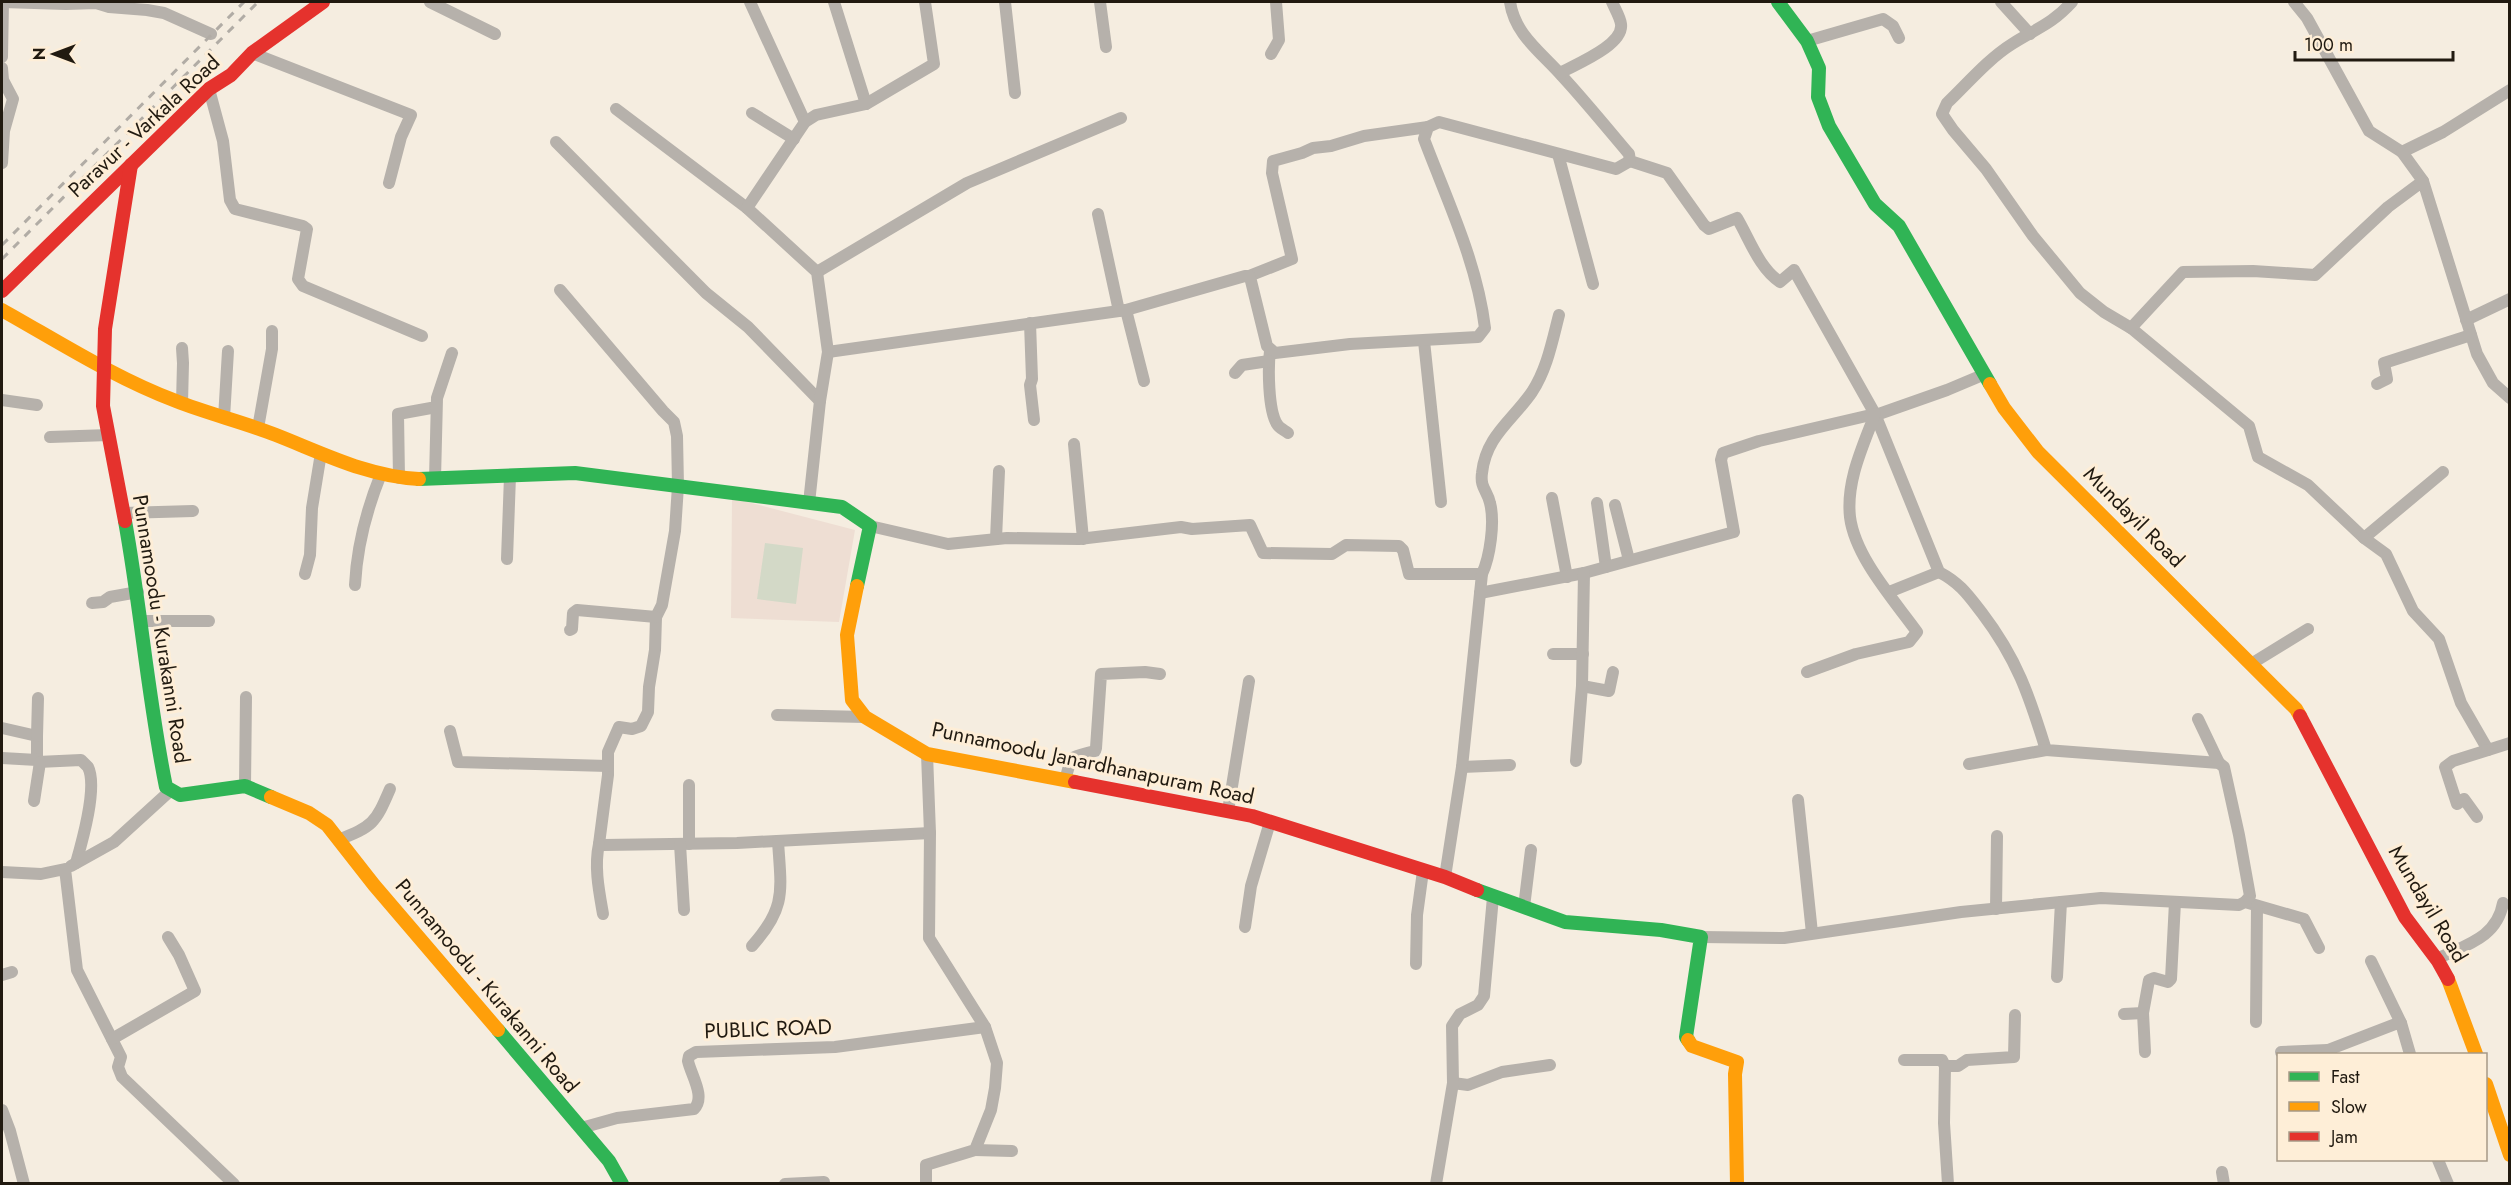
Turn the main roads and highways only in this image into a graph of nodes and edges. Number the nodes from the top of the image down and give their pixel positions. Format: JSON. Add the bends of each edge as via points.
{"nodes":[{"id":1,"x":323,"y":2,"type":"edge"},
{"id":2,"x":1778,"y":2,"type":"edge"},
{"id":3,"x":131,"y":165,"type":"junction"},
{"id":4,"x":2,"y":291,"type":"edge"},
{"id":5,"x":2,"y":310,"type":"edge"},
{"id":6,"x":103,"y":367,"type":"junction"},
{"id":7,"x":2475,"y":1053,"type":"edge"},
{"id":8,"x":2487,"y":1087,"type":"edge"},
{"id":9,"x":2510,"y":1155,"type":"edge"},
{"id":10,"x":622,"y":1184,"type":"edge"},
{"id":11,"x":1737,"y":1184,"type":"edge"}],
"edges":[{"from":1,"to":3,"type":"main road","name":"Paravur - Varkala Road","via":[[209,89]]},
{"from":2,"to":7,"type":"main road","name":"Mundayil Road","via":[[1807,41],[1819,68],[1818,97],[1829,126],[1875,204],[1899,226],[2004,408],[2038,452],[2296,710],[2405,917],[2437,959],[2453,989]]},
{"from":3,"to":4,"type":"main road","name":"Paravur - Varkala Road"},
{"from":3,"to":6,"type":"main road","name":"Punnamoodu - Kurakanni Road","via":[[105,329]]},
{"from":5,"to":6,"type":"main road"},
{"from":6,"to":10,"type":"main road","name":"Punnamoodu - Kurakanni Road","via":[[104,406],[138,592],[165,784],[170,791],[183,794],[244,786],[309,813],[327,825],[613,1165]]},
{"from":6,"to":11,"type":"main road","name":"Punnamoodu Janardhanapuram Road","via":[[182,403],[399,478],[575,473],[842,507],[870,526],[848,635],[852,700],[865,717],[927,754],[1270,822],[1445,877],[1565,922],[1701,937],[1686,1037],[1692,1046],[1737,1062]]},
{"from":8,"to":9,"type":"main road"}]}
